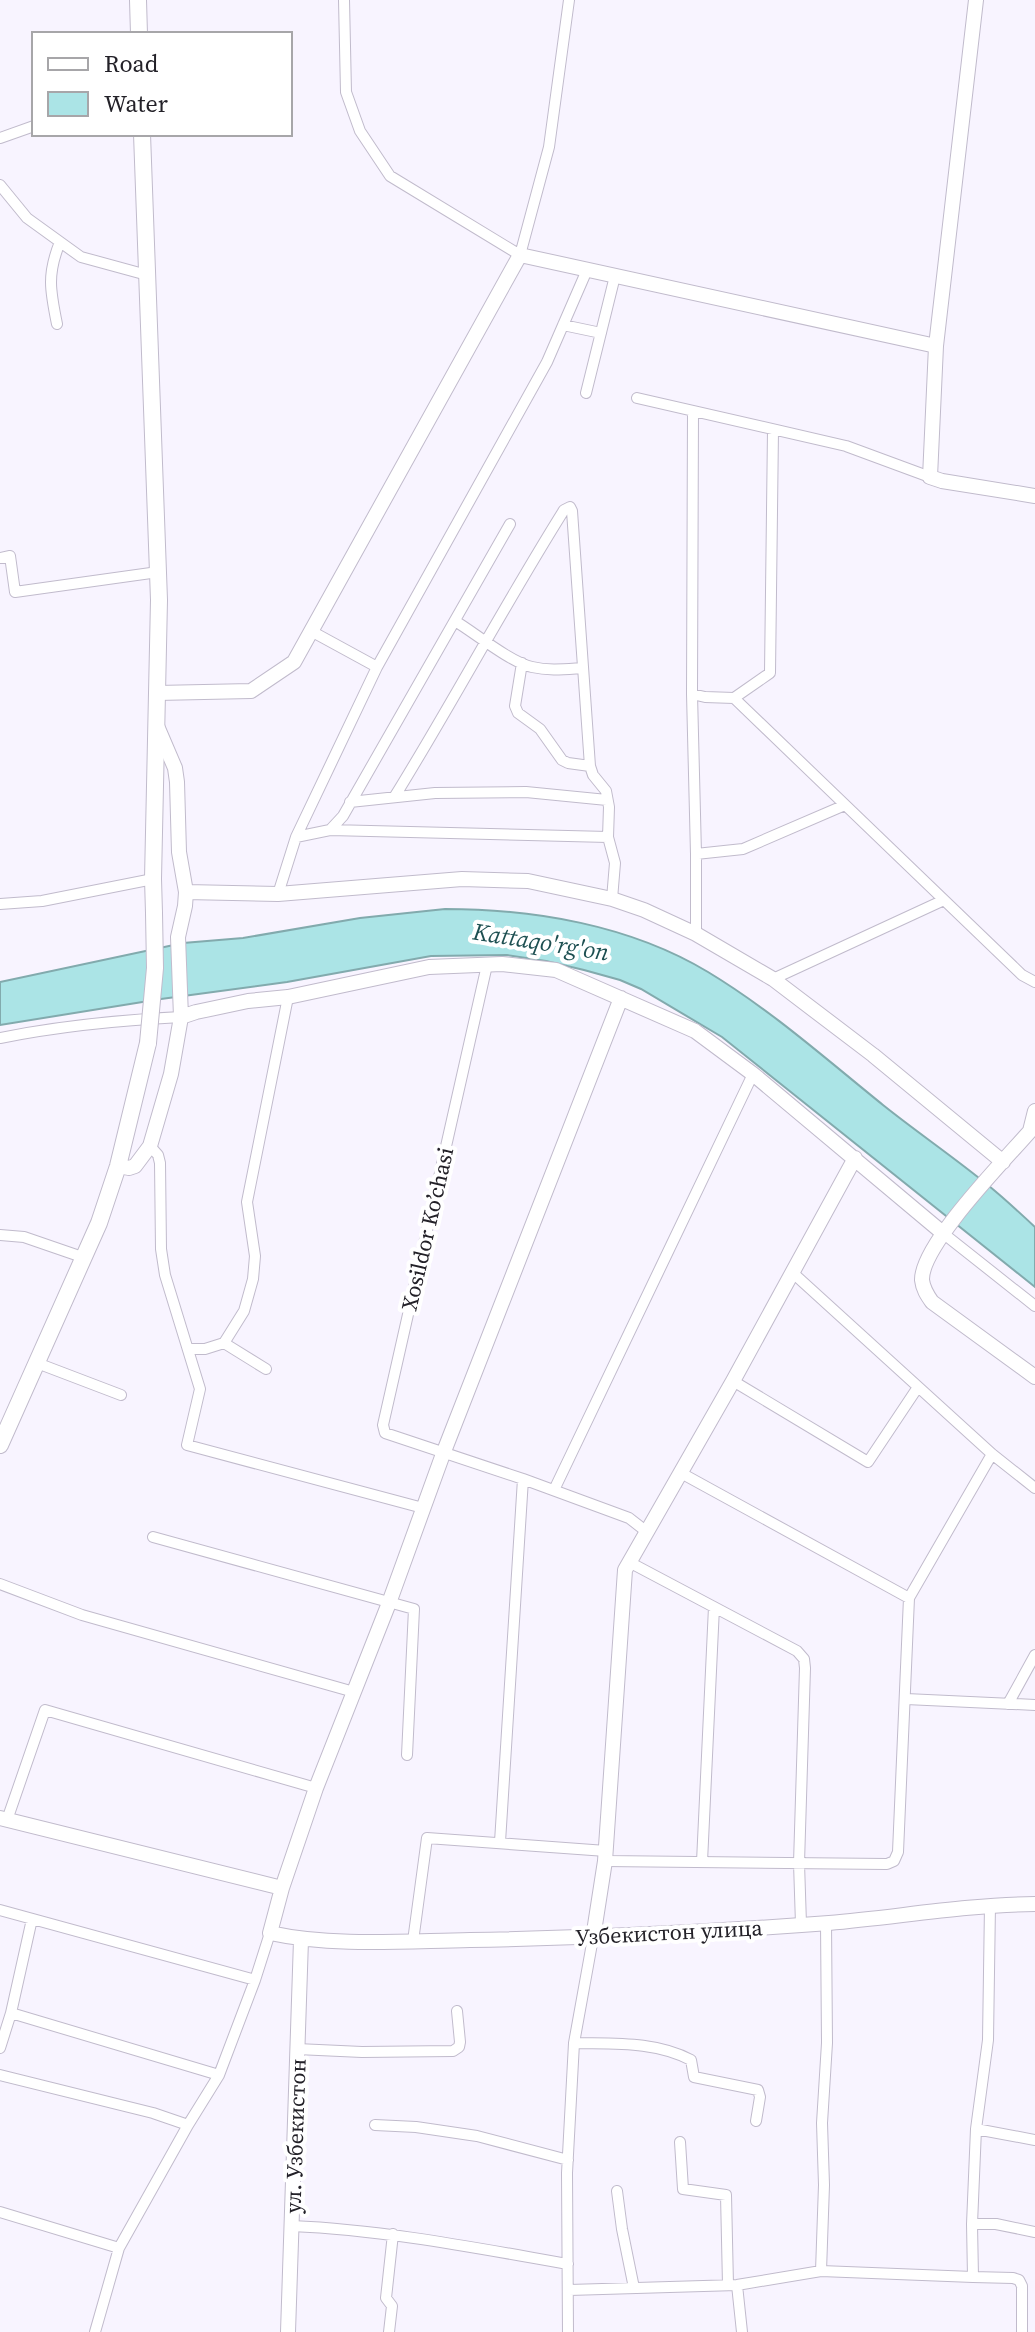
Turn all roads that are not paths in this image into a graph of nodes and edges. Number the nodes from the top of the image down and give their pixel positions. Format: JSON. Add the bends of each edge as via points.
{"nodes":[{"id":1,"x":344,"y":0,"type":"edge"},
{"id":2,"x":569,"y":0,"type":"edge"},
{"id":3,"x":976,"y":0,"type":"edge"},
{"id":4,"x":139,"y":5,"type":"edge"},
{"id":5,"x":139,"y":32,"type":"edge"},
{"id":6,"x":32,"y":127,"type":"edge"},
{"id":7,"x":142,"y":136,"type":"edge"},
{"id":8,"x":0,"y":138,"type":"edge"},
{"id":9,"x":0,"y":185,"type":"edge"},
{"id":10,"x":60,"y":242,"type":"junction"},
{"id":11,"x":520,"y":255,"type":"junction"},
{"id":12,"x":587,"y":270,"type":"junction"},
{"id":13,"x":147,"y":275,"type":"junction"},
{"id":14,"x":615,"y":276,"type":"junction"},
{"id":15,"x":57,"y":324,"type":"dead end"},
{"id":16,"x":563,"y":325,"type":"junction"},
{"id":17,"x":601,"y":333,"type":"junction"},
{"id":18,"x":936,"y":346,"type":"junction"},
{"id":19,"x":586,"y":393,"type":"dead end"},
{"id":20,"x":637,"y":398,"type":"dead end"},
{"id":21,"x":693,"y":411,"type":"junction"},
{"id":22,"x":773,"y":430,"type":"junction"},
{"id":23,"x":930,"y":477,"type":"junction"},
{"id":24,"x":1035,"y":496,"type":"edge"},
{"id":25,"x":510,"y":524,"type":"dead end"},
{"id":26,"x":0,"y":558,"type":"edge"},
{"id":27,"x":158,"y":572,"type":"junction"},
{"id":28,"x":455,"y":621,"type":"junction"},
{"id":29,"x":311,"y":631,"type":"junction"},
{"id":30,"x":487,"y":641,"type":"junction"},
{"id":31,"x":522,"y":663,"type":"junction"},
{"id":32,"x":377,"y":667,"type":"junction"},
{"id":33,"x":583,"y":668,"type":"junction"},
{"id":34,"x":157,"y":693,"type":"junction"},
{"id":35,"x":692,"y":694,"type":"junction"},
{"id":36,"x":734,"y":698,"type":"junction"},
{"id":37,"x":156,"y":723,"type":"junction"},
{"id":38,"x":590,"y":766,"type":"junction"},
{"id":39,"x":395,"y":796,"type":"junction"},
{"id":40,"x":607,"y":800,"type":"junction"},
{"id":41,"x":350,"y":802,"type":"junction"},
{"id":42,"x":845,"y":805,"type":"junction"},
{"id":43,"x":330,"y":830,"type":"junction"},
{"id":44,"x":296,"y":837,"type":"junction"},
{"id":45,"x":608,"y":837,"type":"junction"},
{"id":46,"x":696,"y":854,"type":"junction"},
{"id":47,"x":153,"y":879,"type":"junction"},
{"id":48,"x":186,"y":892,"type":"junction"},
{"id":49,"x":278,"y":894,"type":"junction"},
{"id":50,"x":612,"y":899,"type":"junction"},
{"id":51,"x":944,"y":900,"type":"junction"},
{"id":52,"x":0,"y":904,"type":"edge"},
{"id":53,"x":696,"y":934,"type":"junction"},
{"id":54,"x":487,"y":965,"type":"junction"},
{"id":55,"x":773,"y":979,"type":"junction"},
{"id":56,"x":1035,"y":982,"type":"edge"},
{"id":57,"x":288,"y":997,"type":"junction"},
{"id":58,"x":621,"y":998,"type":"junction"},
{"id":59,"x":181,"y":1012,"type":"junction"},
{"id":60,"x":0,"y":1038,"type":"edge"},
{"id":61,"x":753,"y":1074,"type":"junction"},
{"id":62,"x":1035,"y":1111,"type":"edge"},
{"id":63,"x":1032,"y":1132,"type":"edge"},
{"id":64,"x":150,"y":1146,"type":"junction"},
{"id":65,"x":855,"y":1158,"type":"junction"},
{"id":66,"x":1003,"y":1162,"type":"junction"},
{"id":67,"x":118,"y":1166,"type":"junction"},
{"id":68,"x":946,"y":1230,"type":"junction"},
{"id":69,"x":0,"y":1235,"type":"edge"},
{"id":70,"x":85,"y":1258,"type":"junction"},
{"id":71,"x":793,"y":1273,"type":"junction"},
{"id":72,"x":1035,"y":1306,"type":"edge"},
{"id":73,"x":224,"y":1343,"type":"junction"},
{"id":74,"x":189,"y":1349,"type":"junction"},
{"id":75,"x":37,"y":1363,"type":"junction"},
{"id":76,"x":266,"y":1369,"type":"dead end"},
{"id":77,"x":1035,"y":1377,"type":"edge"},
{"id":78,"x":733,"y":1381,"type":"junction"},
{"id":79,"x":918,"y":1387,"type":"junction"},
{"id":80,"x":121,"y":1395,"type":"dead end"},
{"id":81,"x":0,"y":1445,"type":"edge"},
{"id":82,"x":443,"y":1454,"type":"junction"},
{"id":83,"x":992,"y":1454,"type":"junction"},
{"id":84,"x":681,"y":1473,"type":"junction"},
{"id":85,"x":523,"y":1479,"type":"junction"},
{"id":86,"x":1035,"y":1488,"type":"edge"},
{"id":87,"x":554,"y":1490,"type":"junction"},
{"id":88,"x":423,"y":1508,"type":"junction"},
{"id":89,"x":647,"y":1532,"type":"junction"},
{"id":90,"x":153,"y":1537,"type":"dead end"},
{"id":91,"x":629,"y":1562,"type":"junction"},
{"id":92,"x":0,"y":1584,"type":"edge"},
{"id":93,"x":909,"y":1598,"type":"junction"},
{"id":94,"x":389,"y":1603,"type":"junction"},
{"id":95,"x":714,"y":1607,"type":"junction"},
{"id":96,"x":1035,"y":1655,"type":"edge"},
{"id":97,"x":354,"y":1692,"type":"junction"},
{"id":98,"x":906,"y":1699,"type":"junction"},
{"id":99,"x":1008,"y":1704,"type":"junction"},
{"id":100,"x":1035,"y":1705,"type":"edge"},
{"id":101,"x":407,"y":1755,"type":"dead end"},
{"id":102,"x":316,"y":1788,"type":"junction"},
{"id":103,"x":4,"y":1819,"type":"edge"},
{"id":104,"x":500,"y":1842,"type":"junction"},
{"id":105,"x":606,"y":1856,"type":"junction"},
{"id":106,"x":702,"y":1862,"type":"junction"},
{"id":107,"x":799,"y":1863,"type":"junction"},
{"id":108,"x":282,"y":1888,"type":"junction"},
{"id":109,"x":1035,"y":1904,"type":"edge"},
{"id":110,"x":990,"y":1905,"type":"junction"},
{"id":111,"x":0,"y":1910,"type":"edge"},
{"id":112,"x":32,"y":1919,"type":"junction"},
{"id":113,"x":826,"y":1923,"type":"junction"},
{"id":114,"x":801,"y":1924,"type":"junction"},
{"id":115,"x":270,"y":1933,"type":"junction"},
{"id":116,"x":593,"y":1938,"type":"junction"},
{"id":117,"x":301,"y":1940,"type":"junction"},
{"id":118,"x":413,"y":1941,"type":"junction"},
{"id":119,"x":255,"y":1980,"type":"junction"},
{"id":120,"x":457,"y":2011,"type":"dead end"},
{"id":121,"x":11,"y":2013,"type":"junction"},
{"id":122,"x":574,"y":2043,"type":"junction"},
{"id":123,"x":0,"y":2048,"type":"edge"},
{"id":124,"x":297,"y":2049,"type":"junction"},
{"id":125,"x":0,"y":2075,"type":"edge"},
{"id":126,"x":219,"y":2075,"type":"junction"},
{"id":127,"x":756,"y":2121,"type":"dead end"},
{"id":128,"x":188,"y":2125,"type":"junction"},
{"id":129,"x":375,"y":2125,"type":"dead end"},
{"id":130,"x":976,"y":2129,"type":"junction"},
{"id":131,"x":1035,"y":2140,"type":"edge"},
{"id":132,"x":680,"y":2142,"type":"dead end"},
{"id":133,"x":568,"y":2160,"type":"junction"},
{"id":134,"x":617,"y":2191,"type":"dead end"},
{"id":135,"x":0,"y":2212,"type":"edge"},
{"id":136,"x":972,"y":2224,"type":"junction"},
{"id":137,"x":292,"y":2226,"type":"junction"},
{"id":138,"x":1035,"y":2232,"type":"edge"},
{"id":139,"x":393,"y":2234,"type":"junction"},
{"id":140,"x":119,"y":2248,"type":"junction"},
{"id":141,"x":568,"y":2264,"type":"junction"},
{"id":142,"x":821,"y":2271,"type":"junction"},
{"id":143,"x":973,"y":2277,"type":"junction"},
{"id":144,"x":733,"y":2285,"type":"junction"},
{"id":145,"x":634,"y":2288,"type":"junction"},
{"id":146,"x":569,"y":2290,"type":"junction"},
{"id":147,"x":95,"y":2332,"type":"edge"},
{"id":148,"x":288,"y":2332,"type":"edge"},
{"id":149,"x":389,"y":2332,"type":"edge"},
{"id":150,"x":568,"y":2332,"type":"edge"},
{"id":151,"x":742,"y":2332,"type":"edge"},
{"id":152,"x":1022,"y":2332,"type":"edge"}],
"edges":[{"from":1,"to":11,"type":"street","via":[[346,92],[360,131],[390,176]]},
{"from":2,"to":11,"type":"street","via":[[549,147]]},
{"from":3,"to":18,"type":"street"},
{"from":4,"to":5,"type":"main road"},
{"from":6,"to":8,"type":"street"},
{"from":7,"to":13,"type":"main road"},
{"from":9,"to":10,"type":"street","via":[[27,218]]},
{"from":10,"to":13,"type":"street","via":[[81,257]]},
{"from":10,"to":15,"type":"street","via":[[51,264]]},
{"from":11,"to":12,"type":"street"},
{"from":11,"to":29,"type":"street"},
{"from":12,"to":14,"type":"street"},
{"from":12,"to":16,"type":"street"},
{"from":13,"to":27,"type":"main road"},
{"from":14,"to":17,"type":"street"},
{"from":14,"to":18,"type":"street"},
{"from":16,"to":17,"type":"street"},
{"from":16,"to":32,"type":"street"},
{"from":17,"to":19,"type":"street"},
{"from":18,"to":23,"type":"street"},
{"from":20,"to":21,"type":"street"},
{"from":21,"to":22,"type":"street"},
{"from":21,"to":35,"type":"street"},
{"from":22,"to":23,"type":"street","via":[[846,446]]},
{"from":22,"to":36,"type":"street","via":[[770,673]]},
{"from":23,"to":24,"type":"street"},
{"from":25,"to":28,"type":"street"},
{"from":26,"to":27,"type":"street","via":[[10,556],[15,592]]},
{"from":27,"to":34,"type":"main road"},
{"from":28,"to":30,"type":"street"},
{"from":28,"to":41,"type":"street"},
{"from":29,"to":32,"type":"street"},
{"from":29,"to":34,"type":"street","via":[[294,662],[251,691]]},
{"from":30,"to":31,"type":"street"},
{"from":30,"to":33,"type":"street","via":[[570,507]]},
{"from":30,"to":39,"type":"street"},
{"from":31,"to":33,"type":"street","via":[[549,670]]},
{"from":31,"to":38,"type":"street","via":[[518,713],[540,729],[562,760]]},
{"from":32,"to":44,"type":"street"},
{"from":33,"to":38,"type":"street"},
{"from":34,"to":37,"type":"main road"},
{"from":35,"to":36,"type":"street"},
{"from":35,"to":46,"type":"street"},
{"from":36,"to":42,"type":"street"},
{"from":37,"to":47,"type":"main road"},
{"from":37,"to":48,"type":"street","via":[[175,768]]},
{"from":38,"to":40,"type":"street"},
{"from":39,"to":40,"type":"street","via":[[526,792]]},
{"from":39,"to":41,"type":"street"},
{"from":40,"to":45,"type":"street"},
{"from":41,"to":43,"type":"street"},
{"from":42,"to":46,"type":"street","via":[[743,849]]},
{"from":42,"to":51,"type":"street"},
{"from":43,"to":44,"type":"street"},
{"from":43,"to":45,"type":"street"},
{"from":44,"to":49,"type":"street"},
{"from":45,"to":50,"type":"street","via":[[615,863]]},
{"from":46,"to":53,"type":"street"},
{"from":47,"to":52,"type":"street"},
{"from":47,"to":67,"type":"main road","bridge":true,"via":[[155,968],[148,1043]]},
{"from":48,"to":49,"type":"street"},
{"from":48,"to":59,"type":"street","via":[[178,937]]},
{"from":49,"to":50,"type":"street","via":[[462,879],[528,881]]},
{"from":50,"to":53,"type":"street"},
{"from":51,"to":55,"type":"street"},
{"from":51,"to":56,"type":"street"},
{"from":53,"to":55,"type":"street"},
{"from":54,"to":57,"type":"street","via":[[429,967]]},
{"from":54,"to":58,"type":"street","via":[[556,970]]},
{"from":54,"to":82,"type":"street","name":"Xosildor Ko’chasi","via":[[383,1425],[385,1433]]},
{"from":55,"to":66,"type":"street"},
{"from":57,"to":59,"type":"street"},
{"from":57,"to":73,"type":"street","via":[[247,1202],[253,1279],[244,1311]]},
{"from":58,"to":61,"type":"street","via":[[695,1031]]},
{"from":58,"to":82,"type":"street"},
{"from":59,"to":60,"type":"street"},
{"from":59,"to":64,"type":"street","via":[[171,1074]]},
{"from":61,"to":65,"type":"street"},
{"from":61,"to":87,"type":"street"},
{"from":62,"to":63,"type":"street"},
{"from":63,"to":66,"type":"street"},
{"from":64,"to":67,"type":"street","via":[[135,1166]]},
{"from":64,"to":74,"type":"street","via":[[160,1163],[165,1275]]},
{"from":65,"to":68,"type":"street"},
{"from":65,"to":71,"type":"street"},
{"from":66,"to":68,"type":"street"},
{"from":67,"to":70,"type":"main road"},
{"from":68,"to":72,"type":"street"},
{"from":68,"to":77,"type":"street","via":[[927,1260],[924,1290],[932,1302]]},
{"from":69,"to":70,"type":"street","via":[[24,1237]]},
{"from":70,"to":75,"type":"main road"},
{"from":71,"to":78,"type":"street"},
{"from":71,"to":79,"type":"street"},
{"from":73,"to":74,"type":"street"},
{"from":73,"to":76,"type":"street"},
{"from":74,"to":88,"type":"street","via":[[200,1389],[187,1445]]},
{"from":75,"to":80,"type":"street"},
{"from":75,"to":81,"type":"main road"},
{"from":78,"to":79,"type":"street","via":[[868,1462]]},
{"from":78,"to":84,"type":"street"},
{"from":79,"to":83,"type":"street"},
{"from":82,"to":85,"type":"street"},
{"from":82,"to":88,"type":"street"},
{"from":83,"to":86,"type":"street"},
{"from":83,"to":93,"type":"street"},
{"from":84,"to":89,"type":"street"},
{"from":84,"to":93,"type":"street"},
{"from":85,"to":87,"type":"street"},
{"from":85,"to":104,"type":"street"},
{"from":87,"to":89,"type":"street","via":[[629,1518]]},
{"from":88,"to":94,"type":"street"},
{"from":89,"to":91,"type":"street"},
{"from":90,"to":94,"type":"street"},
{"from":91,"to":95,"type":"street"},
{"from":91,"to":105,"type":"street"},
{"from":92,"to":97,"type":"street","via":[[82,1615]]},
{"from":93,"to":98,"type":"street"},
{"from":94,"to":97,"type":"street"},
{"from":94,"to":101,"type":"street","via":[[414,1609]]},
{"from":95,"to":106,"type":"street"},
{"from":95,"to":107,"type":"street","via":[[804,1659]]},
{"from":96,"to":99,"type":"street"},
{"from":97,"to":102,"type":"street"},
{"from":98,"to":99,"type":"street"},
{"from":98,"to":107,"type":"street","via":[[894,1861]]},
{"from":99,"to":100,"type":"street"},
{"from":102,"to":103,"type":"street","via":[[45,1710]]},
{"from":102,"to":108,"type":"street"},
{"from":103,"to":108,"type":"street"},
{"from":104,"to":105,"type":"street"},
{"from":104,"to":118,"type":"street","via":[[427,1838]]},
{"from":105,"to":106,"type":"street"},
{"from":105,"to":116,"type":"street"},
{"from":106,"to":107,"type":"street"},
{"from":107,"to":114,"type":"street"},
{"from":108,"to":115,"type":"street"},
{"from":109,"to":110,"type":"street","name":"Узбекистон улица"},
{"from":110,"to":113,"type":"street","name":"Узбекистон улица"},
{"from":110,"to":130,"type":"street","via":[[988,2040]]},
{"from":111,"to":112,"type":"street"},
{"from":112,"to":119,"type":"street"},
{"from":112,"to":121,"type":"street"},
{"from":113,"to":114,"type":"street","name":"Узбекистон улица"},
{"from":113,"to":142,"type":"street"},
{"from":114,"to":116,"type":"street","name":"Узбекистон улица"},
{"from":115,"to":117,"type":"street","name":"Узбекистон улица"},
{"from":115,"to":119,"type":"street"},
{"from":116,"to":118,"type":"street","name":"Узбекистон улица"},
{"from":116,"to":122,"type":"street"},
{"from":117,"to":118,"type":"street","name":"Узбекистон улица"},
{"from":117,"to":124,"type":"street","name":"ул. Узбекистон"},
{"from":119,"to":126,"type":"street"},
{"from":120,"to":124,"type":"street","via":[[460,2042],[453,2051]]},
{"from":121,"to":123,"type":"street"},
{"from":121,"to":126,"type":"street"},
{"from":122,"to":127,"type":"street","via":[[674,2051],[691,2060],[692,2075],[698,2078],[758,2090]]},
{"from":122,"to":133,"type":"street"},
{"from":124,"to":137,"type":"street","name":"ул. Узбекистон"},
{"from":125,"to":128,"type":"street"},
{"from":126,"to":128,"type":"street"},
{"from":128,"to":140,"type":"street"},
{"from":129,"to":133,"type":"street","via":[[477,2136]]},
{"from":130,"to":131,"type":"street"},
{"from":130,"to":136,"type":"street"},
{"from":132,"to":144,"type":"street","via":[[683,2189],[726,2195]]},
{"from":133,"to":141,"type":"street"},
{"from":134,"to":145,"type":"street"},
{"from":135,"to":140,"type":"street"},
{"from":136,"to":138,"type":"street"},
{"from":136,"to":143,"type":"street"},
{"from":137,"to":139,"type":"street"},
{"from":137,"to":148,"type":"street","name":"ул. Узбекистон"},
{"from":139,"to":141,"type":"street"},
{"from":139,"to":149,"type":"street","via":[[386,2298],[392,2306]]},
{"from":140,"to":147,"type":"street"},
{"from":141,"to":146,"type":"street"},
{"from":142,"to":143,"type":"street"},
{"from":142,"to":144,"type":"street"},
{"from":143,"to":152,"type":"street","via":[[1019,2280]]},
{"from":144,"to":145,"type":"street"},
{"from":144,"to":151,"type":"street"},
{"from":145,"to":146,"type":"street"},
{"from":146,"to":150,"type":"street"}]}
